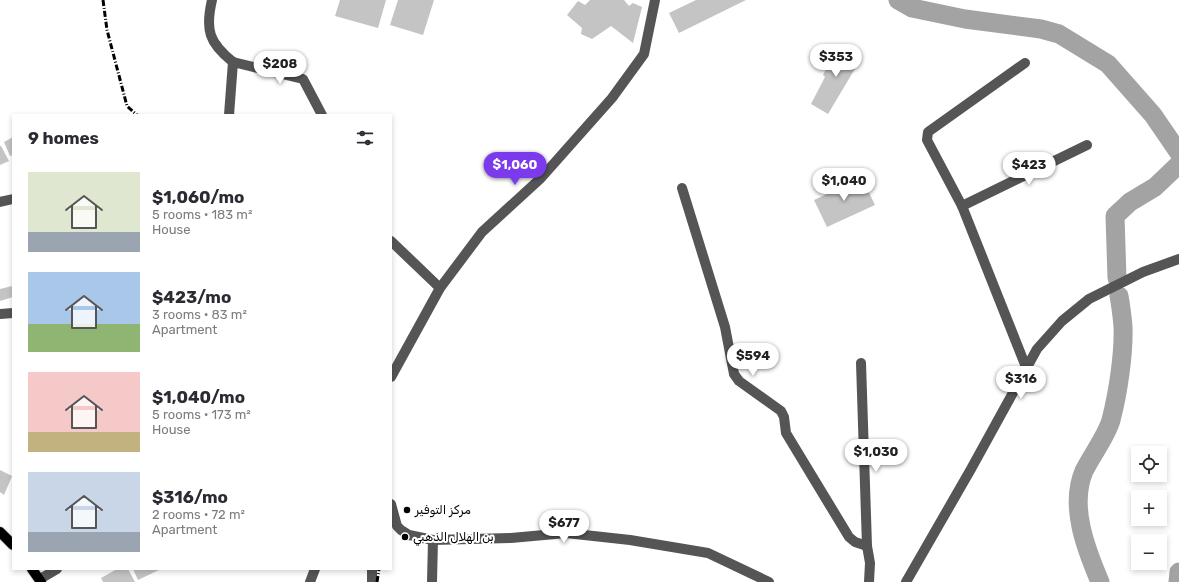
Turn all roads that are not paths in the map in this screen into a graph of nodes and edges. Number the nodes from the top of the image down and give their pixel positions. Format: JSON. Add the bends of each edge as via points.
{"nodes":[{"id":1,"x":212,"y":0,"type":"edge"},
{"id":2,"x":655,"y":0,"type":"edge"},
{"id":3,"x":233,"y":62,"type":"junction"},
{"id":4,"x":1025,"y":63,"type":"dead end"},
{"id":5,"x":229,"y":114,"type":"edge"},
{"id":6,"x":321,"y":114,"type":"edge"},
{"id":7,"x":1086,"y":145,"type":"dead end"},
{"id":8,"x":682,"y":188,"type":"dead end"},
{"id":9,"x":12,"y":199,"type":"edge"},
{"id":10,"x":0,"y":202,"type":"edge"},
{"id":11,"x":962,"y":206,"type":"junction"},
{"id":12,"x":392,"y":242,"type":"edge"},
{"id":13,"x":1179,"y":259,"type":"edge"},
{"id":14,"x":440,"y":288,"type":"junction"},
{"id":15,"x":12,"y":312,"type":"edge"},
{"id":16,"x":0,"y":314,"type":"edge"},
{"id":17,"x":861,"y":363,"type":"dead end"},
{"id":18,"x":1026,"y":367,"type":"junction"},
{"id":19,"x":392,"y":375,"type":"edge"},
{"id":20,"x":392,"y":508,"type":"edge"},
{"id":21,"x":0,"y":532,"type":"edge"},
{"id":22,"x":432,"y":540,"type":"junction"},
{"id":23,"x":12,"y":544,"type":"edge"},
{"id":24,"x":867,"y":546,"type":"junction"},
{"id":25,"x":33,"y":570,"type":"edge"},
{"id":26,"x":56,"y":570,"type":"edge"},
{"id":27,"x":315,"y":570,"type":"edge"},
{"id":28,"x":372,"y":570,"type":"edge"},
{"id":29,"x":41,"y":581,"type":"edge"},
{"id":30,"x":310,"y":582,"type":"edge"},
{"id":31,"x":372,"y":582,"type":"edge"},
{"id":32,"x":432,"y":582,"type":"edge"},
{"id":33,"x":769,"y":582,"type":"edge"},
{"id":34,"x":869,"y":582,"type":"edge"},
{"id":35,"x":906,"y":582,"type":"edge"}],
"edges":[{"from":1,"to":3,"type":"street","via":[[208,16],[209,33],[220,52]]},
{"from":2,"to":14,"type":"street","via":[[644,54],[612,98],[540,178],[482,232]]},
{"from":3,"to":5,"type":"street"},
{"from":3,"to":6,"type":"street","via":[[303,79]]},
{"from":4,"to":11,"type":"street","via":[[928,132],[928,140]]},
{"from":7,"to":11,"type":"street"},
{"from":8,"to":24,"type":"street","via":[[725,327],[734,374],[739,381],[781,411],[786,433],[848,537]]},
{"from":9,"to":10,"type":"street"},
{"from":11,"to":18,"type":"street"},
{"from":12,"to":14,"type":"street"},
{"from":13,"to":18,"type":"street","via":[[1143,272],[1089,299],[1057,327],[1037,349]]},
{"from":14,"to":19,"type":"street"},
{"from":15,"to":16,"type":"street"},
{"from":17,"to":24,"type":"street"},
{"from":18,"to":35,"type":"street"},
{"from":20,"to":22,"type":"street","via":[[397,526],[401,530],[409,535]]},
{"from":21,"to":23,"type":"main road"},
{"from":22,"to":32,"type":"street"},
{"from":22,"to":33,"type":"street","via":[[511,538],[566,533],[630,540],[708,553]]},
{"from":24,"to":34,"type":"street","via":[[870,563]]},
{"from":25,"to":29,"type":"main road"},
{"from":26,"to":29,"type":"street"},
{"from":27,"to":30,"type":"street"},
{"from":28,"to":31,"type":"street"}]}
